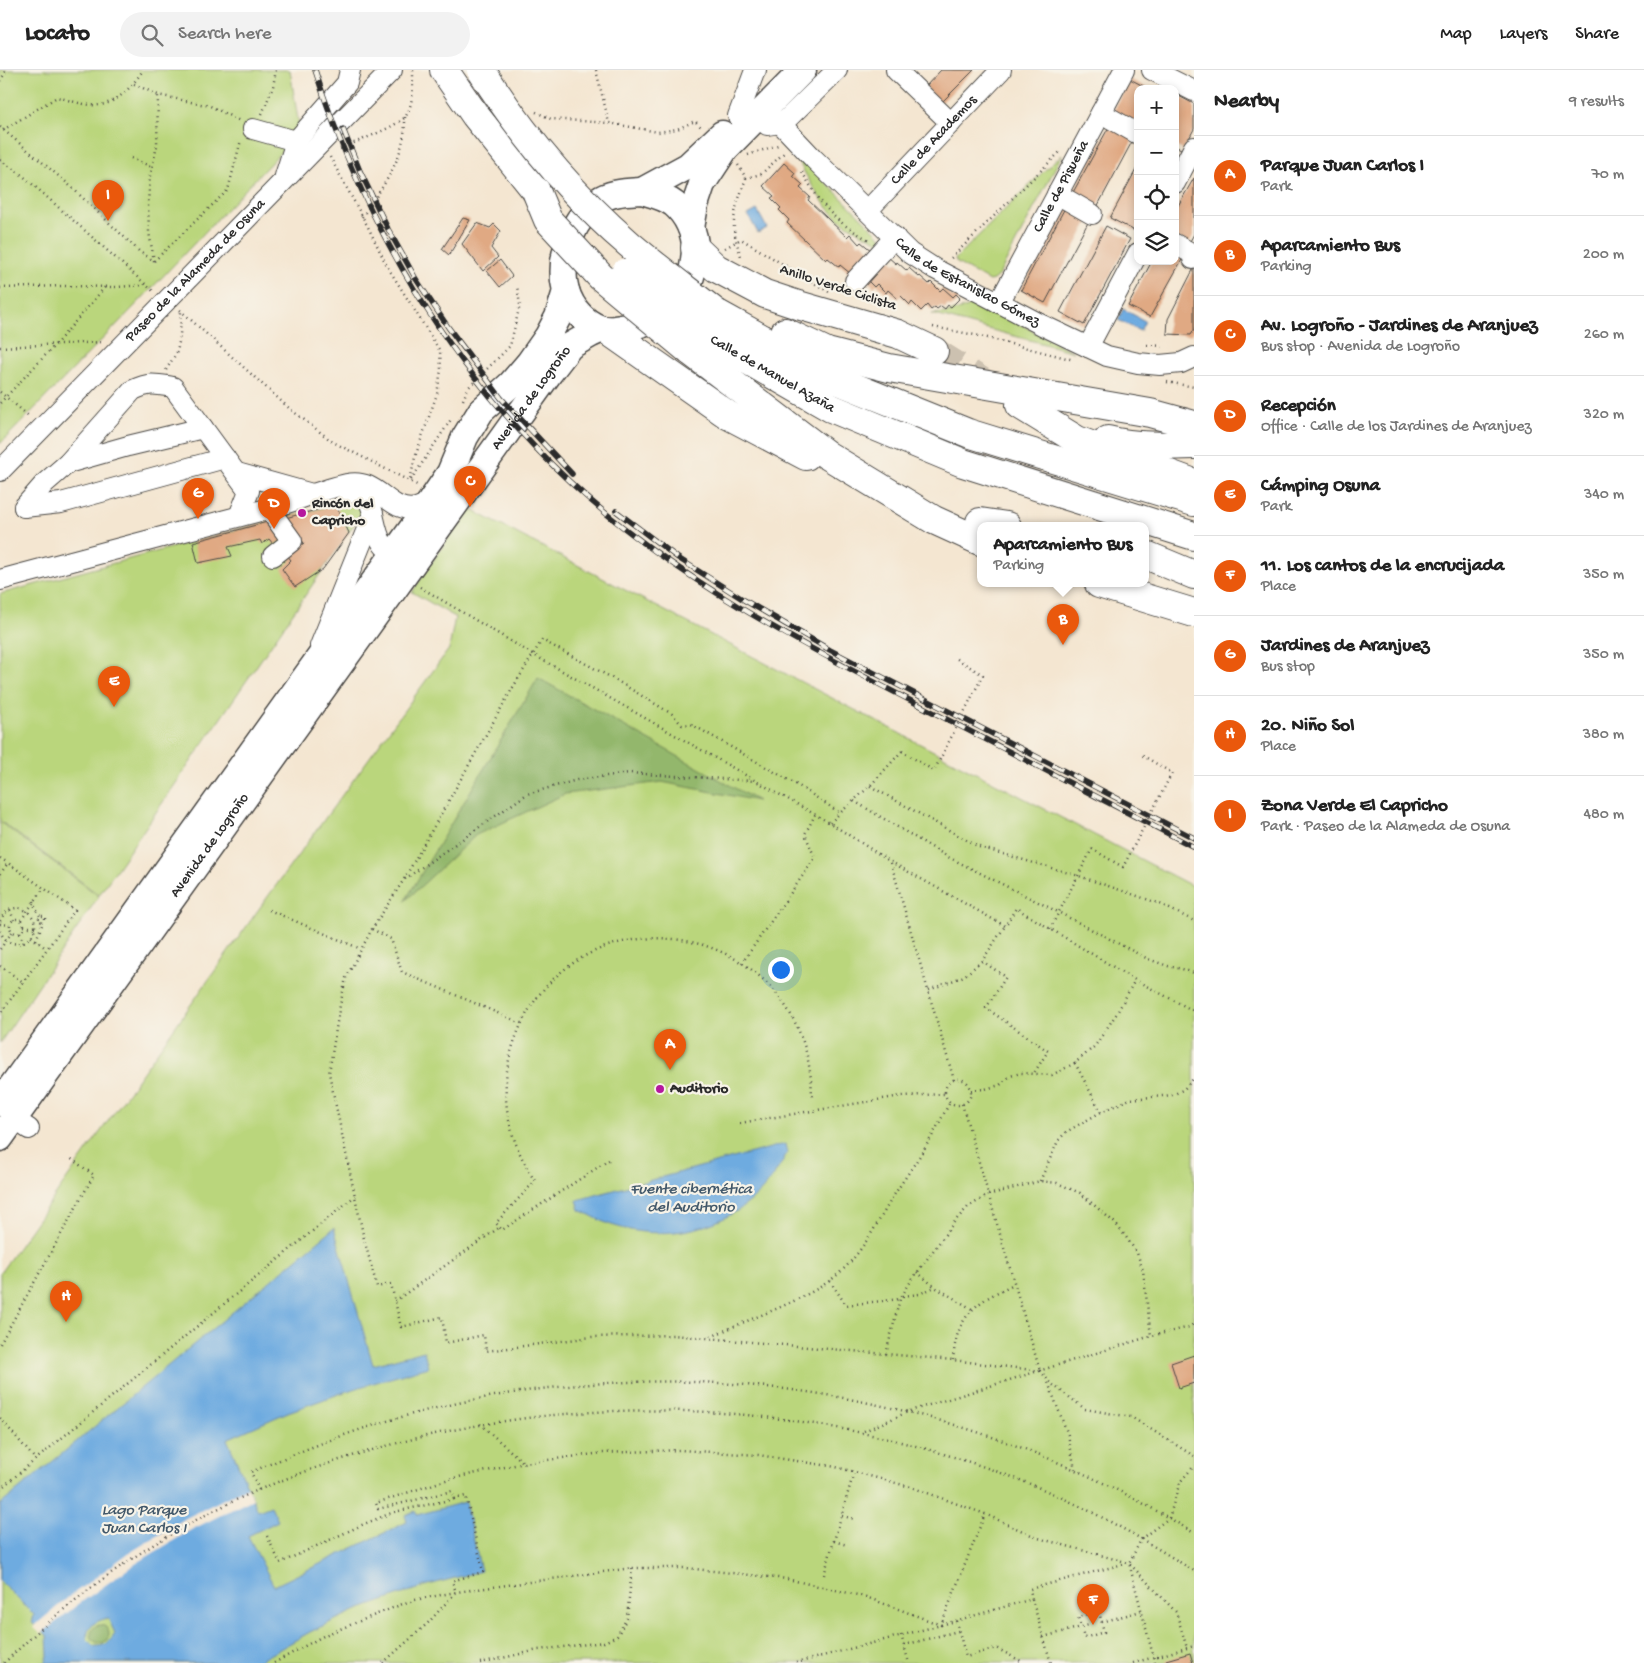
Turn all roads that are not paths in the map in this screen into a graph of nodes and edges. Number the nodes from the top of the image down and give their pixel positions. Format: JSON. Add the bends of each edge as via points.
{"nodes":[{"id":1,"x":350,"y":70,"type":"edge"},
{"id":2,"x":392,"y":70,"type":"edge"},
{"id":3,"x":444,"y":70,"type":"edge"},
{"id":4,"x":480,"y":70,"type":"edge"},
{"id":5,"x":494,"y":70,"type":"edge"},
{"id":6,"x":756,"y":70,"type":"edge"},
{"id":7,"x":783,"y":70,"type":"edge"},
{"id":8,"x":803,"y":70,"type":"edge"},
{"id":9,"x":837,"y":70,"type":"edge"},
{"id":10,"x":896,"y":70,"type":"edge"},
{"id":11,"x":1001,"y":70,"type":"edge"},
{"id":12,"x":1124,"y":70,"type":"edge"},
{"id":13,"x":1152,"y":70,"type":"edge"},
{"id":14,"x":1194,"y":91,"type":"edge"},
{"id":15,"x":1101,"y":113,"type":"junction"},
{"id":16,"x":741,"y":122,"type":"junction"},
{"id":17,"x":780,"y":123,"type":"junction"},
{"id":18,"x":951,"y":123,"type":"junction"},
{"id":19,"x":250,"y":127,"type":"road end"},
{"id":20,"x":1134,"y":132,"type":"edge"},
{"id":21,"x":296,"y":140,"type":"junction"},
{"id":22,"x":1194,"y":147,"type":"edge"},
{"id":23,"x":725,"y":149,"type":"junction"},
{"id":24,"x":1179,"y":175,"type":"edge"},
{"id":25,"x":284,"y":180,"type":"junction"},
{"id":26,"x":642,"y":191,"type":"junction"},
{"id":27,"x":1057,"y":194,"type":"junction"},
{"id":28,"x":868,"y":210,"type":"junction"},
{"id":29,"x":1092,"y":214,"type":"dead end"},
{"id":30,"x":895,"y":237,"type":"junction"},
{"id":31,"x":693,"y":238,"type":"junction"},
{"id":32,"x":1179,"y":246,"type":"edge"},
{"id":33,"x":1193,"y":259,"type":"edge"},
{"id":34,"x":1134,"y":261,"type":"edge"},
{"id":35,"x":854,"y":280,"type":"dead end"},
{"id":36,"x":566,"y":291,"type":"junction"},
{"id":37,"x":999,"y":303,"type":"junction"},
{"id":38,"x":708,"y":324,"type":"junction"},
{"id":39,"x":605,"y":329,"type":"junction"},
{"id":40,"x":930,"y":338,"type":"tunnel mouth"},
{"id":41,"x":1081,"y":354,"type":"junction"},
{"id":42,"x":1194,"y":357,"type":"edge"},
{"id":43,"x":1020,"y":405,"type":"dead end"},
{"id":44,"x":1044,"y":420,"type":"junction"},
{"id":45,"x":1194,"y":425,"type":"edge"},
{"id":46,"x":203,"y":428,"type":"junction"},
{"id":47,"x":1194,"y":445,"type":"edge"},
{"id":48,"x":806,"y":456,"type":"dead end"},
{"id":49,"x":68,"y":464,"type":"junction"},
{"id":50,"x":231,"y":466,"type":"junction"},
{"id":51,"x":0,"y":471,"type":"edge"},
{"id":52,"x":1194,"y":483,"type":"edge"},
{"id":53,"x":312,"y":494,"type":"junction"},
{"id":54,"x":424,"y":494,"type":"junction"},
{"id":55,"x":1194,"y":502,"type":"edge"},
{"id":56,"x":275,"y":507,"type":"junction"},
{"id":57,"x":373,"y":514,"type":"junction"},
{"id":58,"x":239,"y":516,"type":"junction"},
{"id":59,"x":977,"y":531,"type":"edge"},
{"id":60,"x":1194,"y":536,"type":"edge"},
{"id":61,"x":1149,"y":549,"type":"edge"},
{"id":62,"x":420,"y":552,"type":"junction"},
{"id":63,"x":394,"y":554,"type":"junction"},
{"id":64,"x":273,"y":556,"type":"dead end"},
{"id":65,"x":1149,"y":556,"type":"edge"},
{"id":66,"x":1194,"y":559,"type":"edge"},
{"id":67,"x":1194,"y":575,"type":"edge"},
{"id":68,"x":0,"y":580,"type":"edge"},
{"id":69,"x":1109,"y":587,"type":"edge"},
{"id":70,"x":1194,"y":613,"type":"edge"},
{"id":71,"x":315,"y":663,"type":"junction"},
{"id":72,"x":11,"y":1122,"type":"edge"}],
"edges":[{"from":1,"to":21,"type":"street","via":[[347,84]]},
{"from":2,"to":25,"type":"street","name":"Paseo de la Alameda de Osuna"},
{"from":3,"to":38,"type":"highway","bridge":true,"via":[[475,115],[536,191],[548,220],[600,277]]},
{"from":4,"to":38,"type":"highway","name":"Calle de Manuel Azaña","bridge":true,"via":[[526,136],[574,192]]},
{"from":5,"to":38,"type":"highway","via":[[584,184],[637,234]]},
{"from":6,"to":16,"type":"street"},
{"from":7,"to":16,"type":"main road"},
{"from":8,"to":16,"type":"main road"},
{"from":9,"to":17,"type":"street"},
{"from":10,"to":18,"type":"street"},
{"from":11,"to":18,"type":"street","name":"Calle de Academos"},
{"from":12,"to":15,"type":"street","name":"Calle de Pisueña"},
{"from":13,"to":14,"type":"street"},
{"from":15,"to":20,"type":"street"},
{"from":15,"to":27,"type":"street","name":"Calle de Pisueña"},
{"from":16,"to":17,"type":"street"},
{"from":16,"to":23,"type":"main road"},
{"from":17,"to":28,"type":"street","name":"Calle de Estanislao Gómez"},
{"from":18,"to":28,"type":"street","name":"Calle de Academos"},
{"from":19,"to":21,"type":"street"},
{"from":21,"to":25,"type":"street"},
{"from":22,"to":24,"type":"street"},
{"from":23,"to":26,"type":"main road"},
{"from":23,"to":31,"type":"main road","via":[[702,184]]},
{"from":25,"to":51,"type":"street","name":"Paseo de la Alameda de Osuna"},
{"from":26,"to":31,"type":"main road","via":[[674,204]]},
{"from":26,"to":36,"type":"main road","via":[[623,192],[599,200],[582,215],[571,234],[566,254],[563,270]]},
{"from":27,"to":29,"type":"street"},
{"from":27,"to":37,"type":"street","name":"Calle de Pisueña"},
{"from":28,"to":30,"type":"street","name":"Calle de Estanislao Gómez"},
{"from":30,"to":35,"type":"street"},
{"from":30,"to":37,"type":"street","name":"Calle de Estanislao Gómez","via":[[910,253],[935,269]]},
{"from":31,"to":39,"type":"main road","via":[[694,267],[689,284],[679,299],[664,314],[641,324]]},
{"from":31,"to":40,"type":"highway","via":[[716,268],[766,294],[898,334]]},
{"from":32,"to":33,"type":"street","via":[[1193,254]]},
{"from":34,"to":41,"type":"street"},
{"from":36,"to":39,"type":"main road","via":[[581,317]]},
{"from":36,"to":54,"type":"main road","name":"Avenida de Logroño","via":[[558,317],[529,364],[481,411],[465,437],[450,473]]},
{"from":37,"to":41,"type":"street","name":"Calle de Estanislao Gómez"},
{"from":38,"to":45,"type":"highway","via":[[774,328],[827,352],[889,368],[1150,413]]},
{"from":38,"to":55,"type":"highway","name":"Calle de Manuel Azaña","via":[[968,433]]},
{"from":38,"to":59,"type":"highway","via":[[827,455],[934,520]]},
{"from":38,"to":60,"type":"highway","name":"Calle de Manuel Azaña","via":[[831,408],[964,463]]},
{"from":39,"to":48,"type":"highway","via":[[728,415]]},
{"from":39,"to":62,"type":"main road","name":"Avenida de Logroño","via":[[570,346]]},
{"from":41,"to":42,"type":"street","name":"Calle de Estanislao Gómez","via":[[1160,365],[1180,363]]},
{"from":43,"to":44,"type":"highway"},
{"from":44,"to":47,"type":"highway","via":[[1079,434],[1120,443]]},
{"from":44,"to":52,"type":"highway","via":[[1077,440]]},
{"from":46,"to":49,"type":"street"},
{"from":46,"to":49,"type":"street","via":[[173,387],[146,384],[133,390]]},
{"from":46,"to":50,"type":"street"},
{"from":49,"to":50,"type":"street","via":[[24,507],[61,503]]},
{"from":50,"to":53,"type":"street"},
{"from":50,"to":58,"type":"street","via":[[249,491]]},
{"from":53,"to":54,"type":"street","via":[[349,484],[364,484],[375,488],[391,503],[402,508],[414,508]]},
{"from":53,"to":56,"type":"street"},
{"from":54,"to":63,"type":"main road","name":"Avenida de Logroño"},
{"from":56,"to":57,"type":"street","via":[[350,493],[366,496]]},
{"from":56,"to":58,"type":"street"},
{"from":56,"to":64,"type":"street","via":[[292,541]]},
{"from":57,"to":63,"type":"street","via":[[386,550]]},
{"from":57,"to":71,"type":"street","name":"Avenida de Logroño"},
{"from":58,"to":68,"type":"street"},
{"from":61,"to":66,"type":"highway"},
{"from":62,"to":63,"type":"street","via":[[405,556]]},
{"from":62,"to":72,"type":"main road","name":"Avenida de Logroño","via":[[388,612]]},
{"from":63,"to":71,"type":"main road","name":"Avenida de Logroño"},
{"from":65,"to":67,"type":"highway"},
{"from":69,"to":70,"type":"highway"},
{"from":71,"to":72,"type":"main road","name":"Avenida de Logroño"}]}
